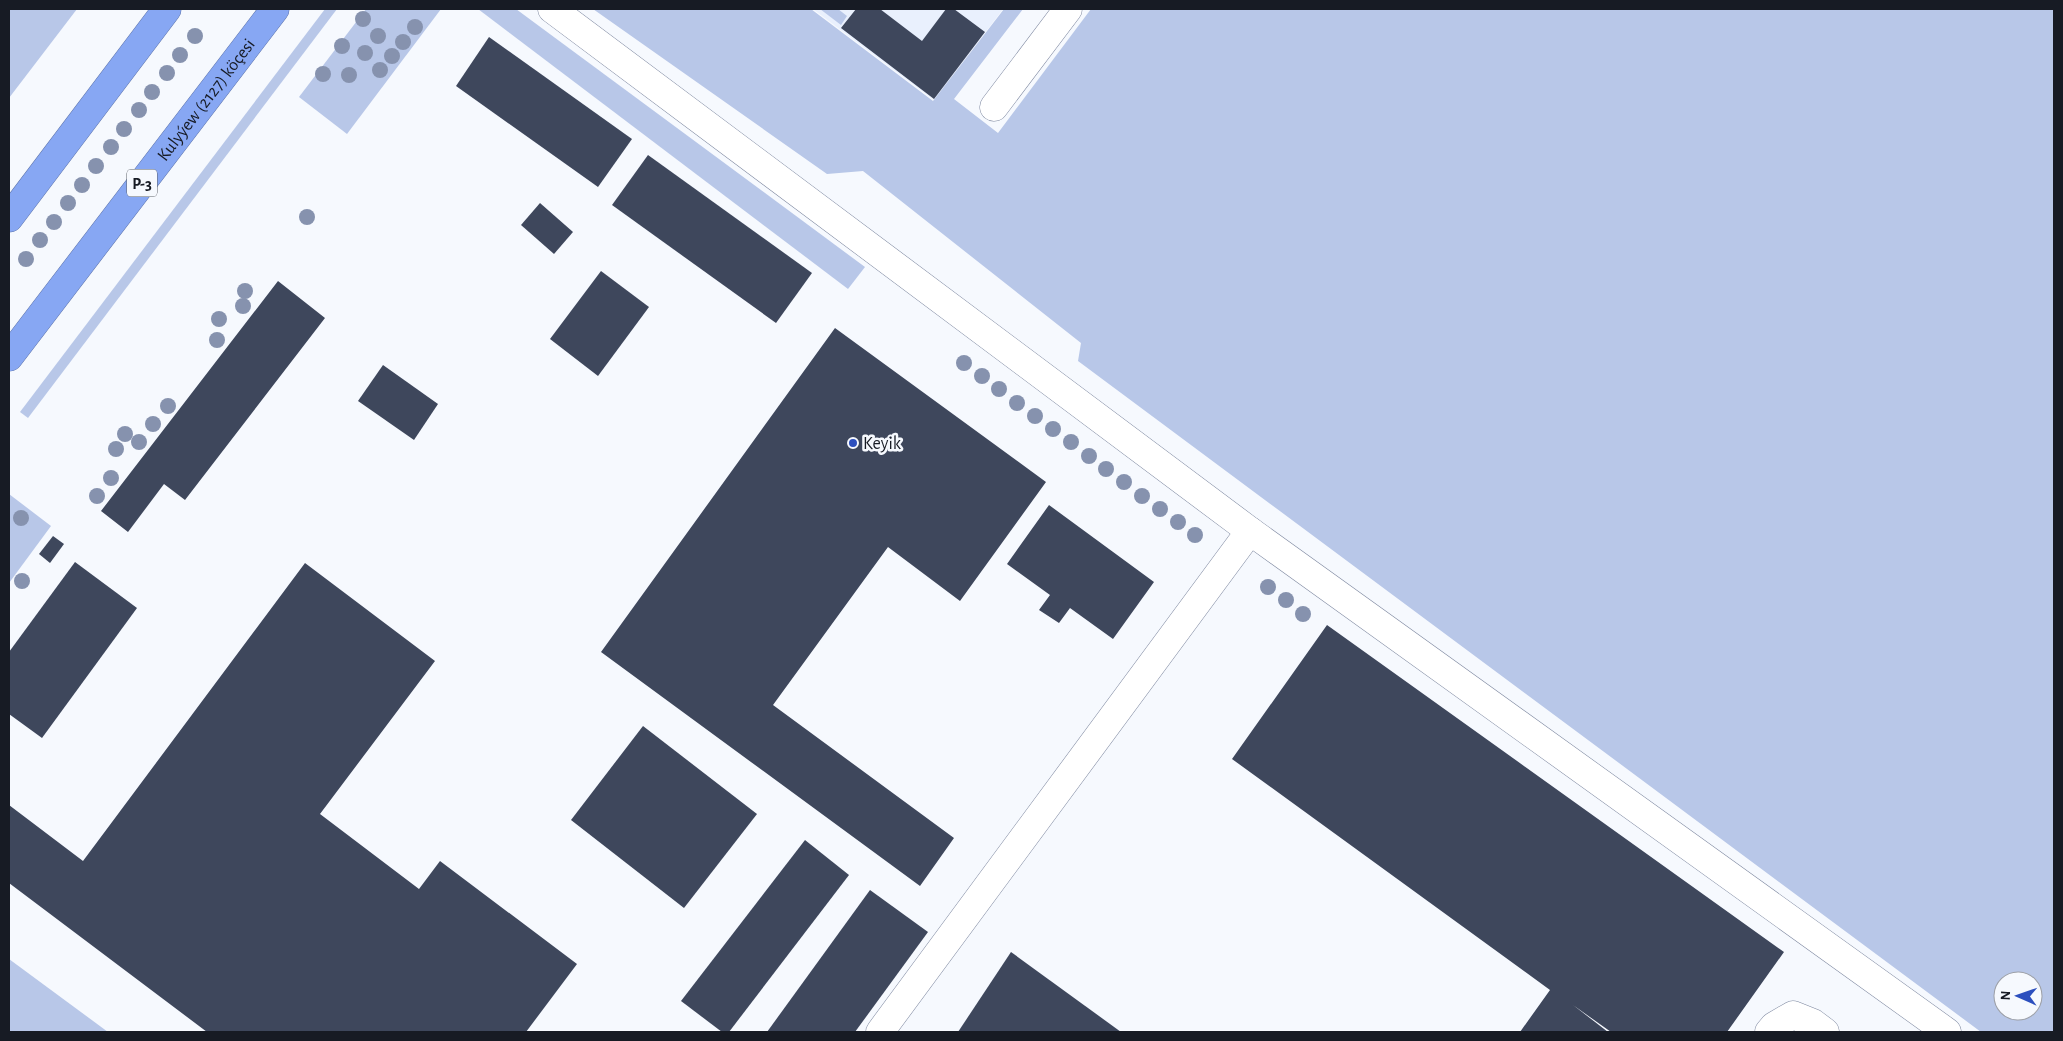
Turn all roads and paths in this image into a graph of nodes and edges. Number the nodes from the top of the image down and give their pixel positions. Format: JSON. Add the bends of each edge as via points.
{"nodes":[{"id":1,"x":167,"y":9,"type":"edge"},
{"id":2,"x":275,"y":9,"type":"edge"},
{"id":3,"x":552,"y":9,"type":"edge"},
{"id":4,"x":1068,"y":9,"type":"edge"},
{"id":5,"x":994,"y":107,"type":"dead end"},
{"id":6,"x":9,"y":218,"type":"edge"},
{"id":7,"x":9,"y":357,"type":"edge"},
{"id":8,"x":1250,"y":531,"type":"junction"},
{"id":9,"x":880,"y":1032,"type":"edge"},
{"id":10,"x":1769,"y":1032,"type":"edge"},
{"id":11,"x":1826,"y":1032,"type":"edge"},
{"id":12,"x":1947,"y":1032,"type":"edge"}],
"edges":[{"from":1,"to":6,"type":"highway"},
{"from":2,"to":7,"type":"highway","name":"Kulyýew (2127) köçesi","number":"P-3"},
{"from":3,"to":8,"type":"street"},
{"from":4,"to":5,"type":"street"},
{"from":8,"to":9,"type":"street"},
{"from":8,"to":12,"type":"street"},
{"from":10,"to":11,"type":"street","via":[[1792,1015]]}]}
